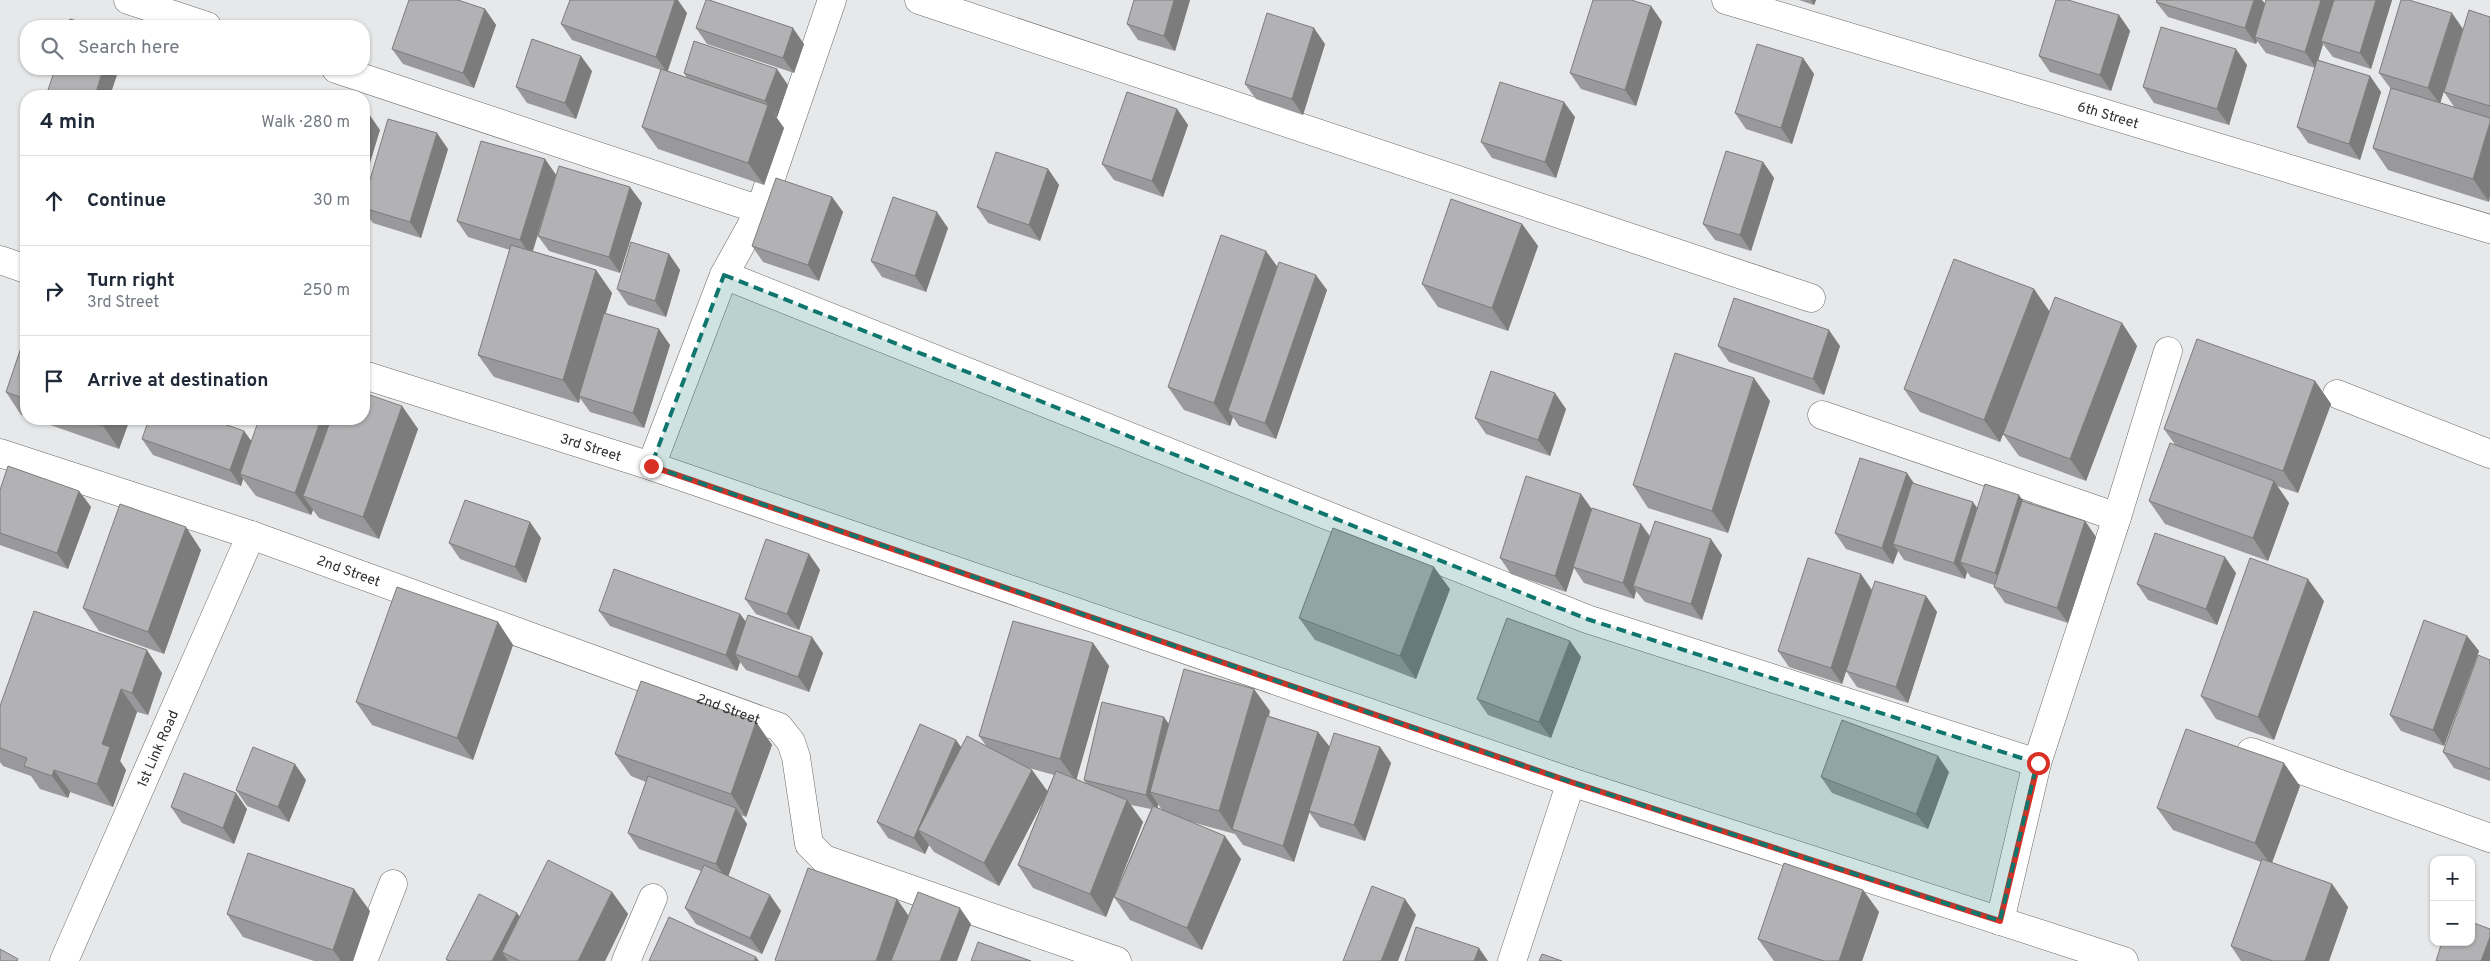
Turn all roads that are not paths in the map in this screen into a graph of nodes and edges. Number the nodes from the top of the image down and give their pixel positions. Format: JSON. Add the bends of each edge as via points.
{"nodes":[{"id":1,"x":128,"y":0,"type":"edge"},
{"id":2,"x":832,"y":0,"type":"edge"},
{"id":3,"x":919,"y":0,"type":"edge"},
{"id":4,"x":1726,"y":0,"type":"edge"},
{"id":5,"x":189,"y":20,"type":"edge"},
{"id":6,"x":354,"y":75,"type":"edge"},
{"id":7,"x":760,"y":210,"type":"junction"},
{"id":8,"x":2490,"y":229,"type":"edge"},
{"id":9,"x":0,"y":260,"type":"edge"},
{"id":10,"x":20,"y":267,"type":"edge"},
{"id":11,"x":724,"y":275,"type":"junction"},
{"id":12,"x":1811,"y":298,"type":"dead end"},
{"id":13,"x":2168,"y":351,"type":"dead end"},
{"id":14,"x":370,"y":377,"type":"edge"},
{"id":15,"x":2337,"y":394,"type":"dead end"},
{"id":16,"x":1822,"y":415,"type":"dead end"},
{"id":17,"x":0,"y":453,"type":"edge"},
{"id":18,"x":2490,"y":454,"type":"edge"},
{"id":19,"x":651,"y":466,"type":"junction"},
{"id":20,"x":2117,"y":517,"type":"junction"},
{"id":21,"x":251,"y":535,"type":"junction"},
{"id":22,"x":2228,"y":744,"type":"edge"},
{"id":23,"x":2038,"y":763,"type":"junction"},
{"id":24,"x":1571,"y":782,"type":"junction"},
{"id":25,"x":2490,"y":838,"type":"edge"},
{"id":26,"x":393,"y":884,"type":"dead end"},
{"id":27,"x":653,"y":898,"type":"dead end"},
{"id":28,"x":2000,"y":921,"type":"junction"},
{"id":29,"x":64,"y":961,"type":"edge"},
{"id":30,"x":362,"y":961,"type":"edge"},
{"id":31,"x":626,"y":961,"type":"edge"},
{"id":32,"x":1117,"y":961,"type":"edge"},
{"id":33,"x":1512,"y":961,"type":"edge"},
{"id":34,"x":2124,"y":961,"type":"edge"}],
"edges":[{"from":1,"to":5,"type":"street"},
{"from":2,"to":7,"type":"street"},
{"from":3,"to":12,"type":"street"},
{"from":4,"to":8,"type":"street","name":"6th Street"},
{"from":6,"to":7,"type":"street"},
{"from":7,"to":11,"type":"street"},
{"from":9,"to":10,"type":"street"},
{"from":11,"to":19,"type":"street"},
{"from":11,"to":23,"type":"street","via":[[1587,619]]},
{"from":13,"to":20,"type":"street"},
{"from":14,"to":19,"type":"street","name":"3rd Street"},
{"from":15,"to":18,"type":"street"},
{"from":16,"to":20,"type":"street"},
{"from":17,"to":21,"type":"street","name":"2nd Street"},
{"from":19,"to":24,"type":"street","name":"3rd Street"},
{"from":20,"to":23,"type":"street"},
{"from":21,"to":29,"type":"street","name":"1st Link Road"},
{"from":21,"to":32,"type":"street","name":"2nd Street","via":[[779,727],[791,742],[796,757],[809,844],[824,859]]},
{"from":22,"to":25,"type":"street"},
{"from":23,"to":28,"type":"street"},
{"from":24,"to":28,"type":"street","name":"3rd Street"},
{"from":24,"to":33,"type":"street"},
{"from":26,"to":30,"type":"street"},
{"from":27,"to":31,"type":"street"},
{"from":28,"to":34,"type":"street","name":"3rd Street"}]}
